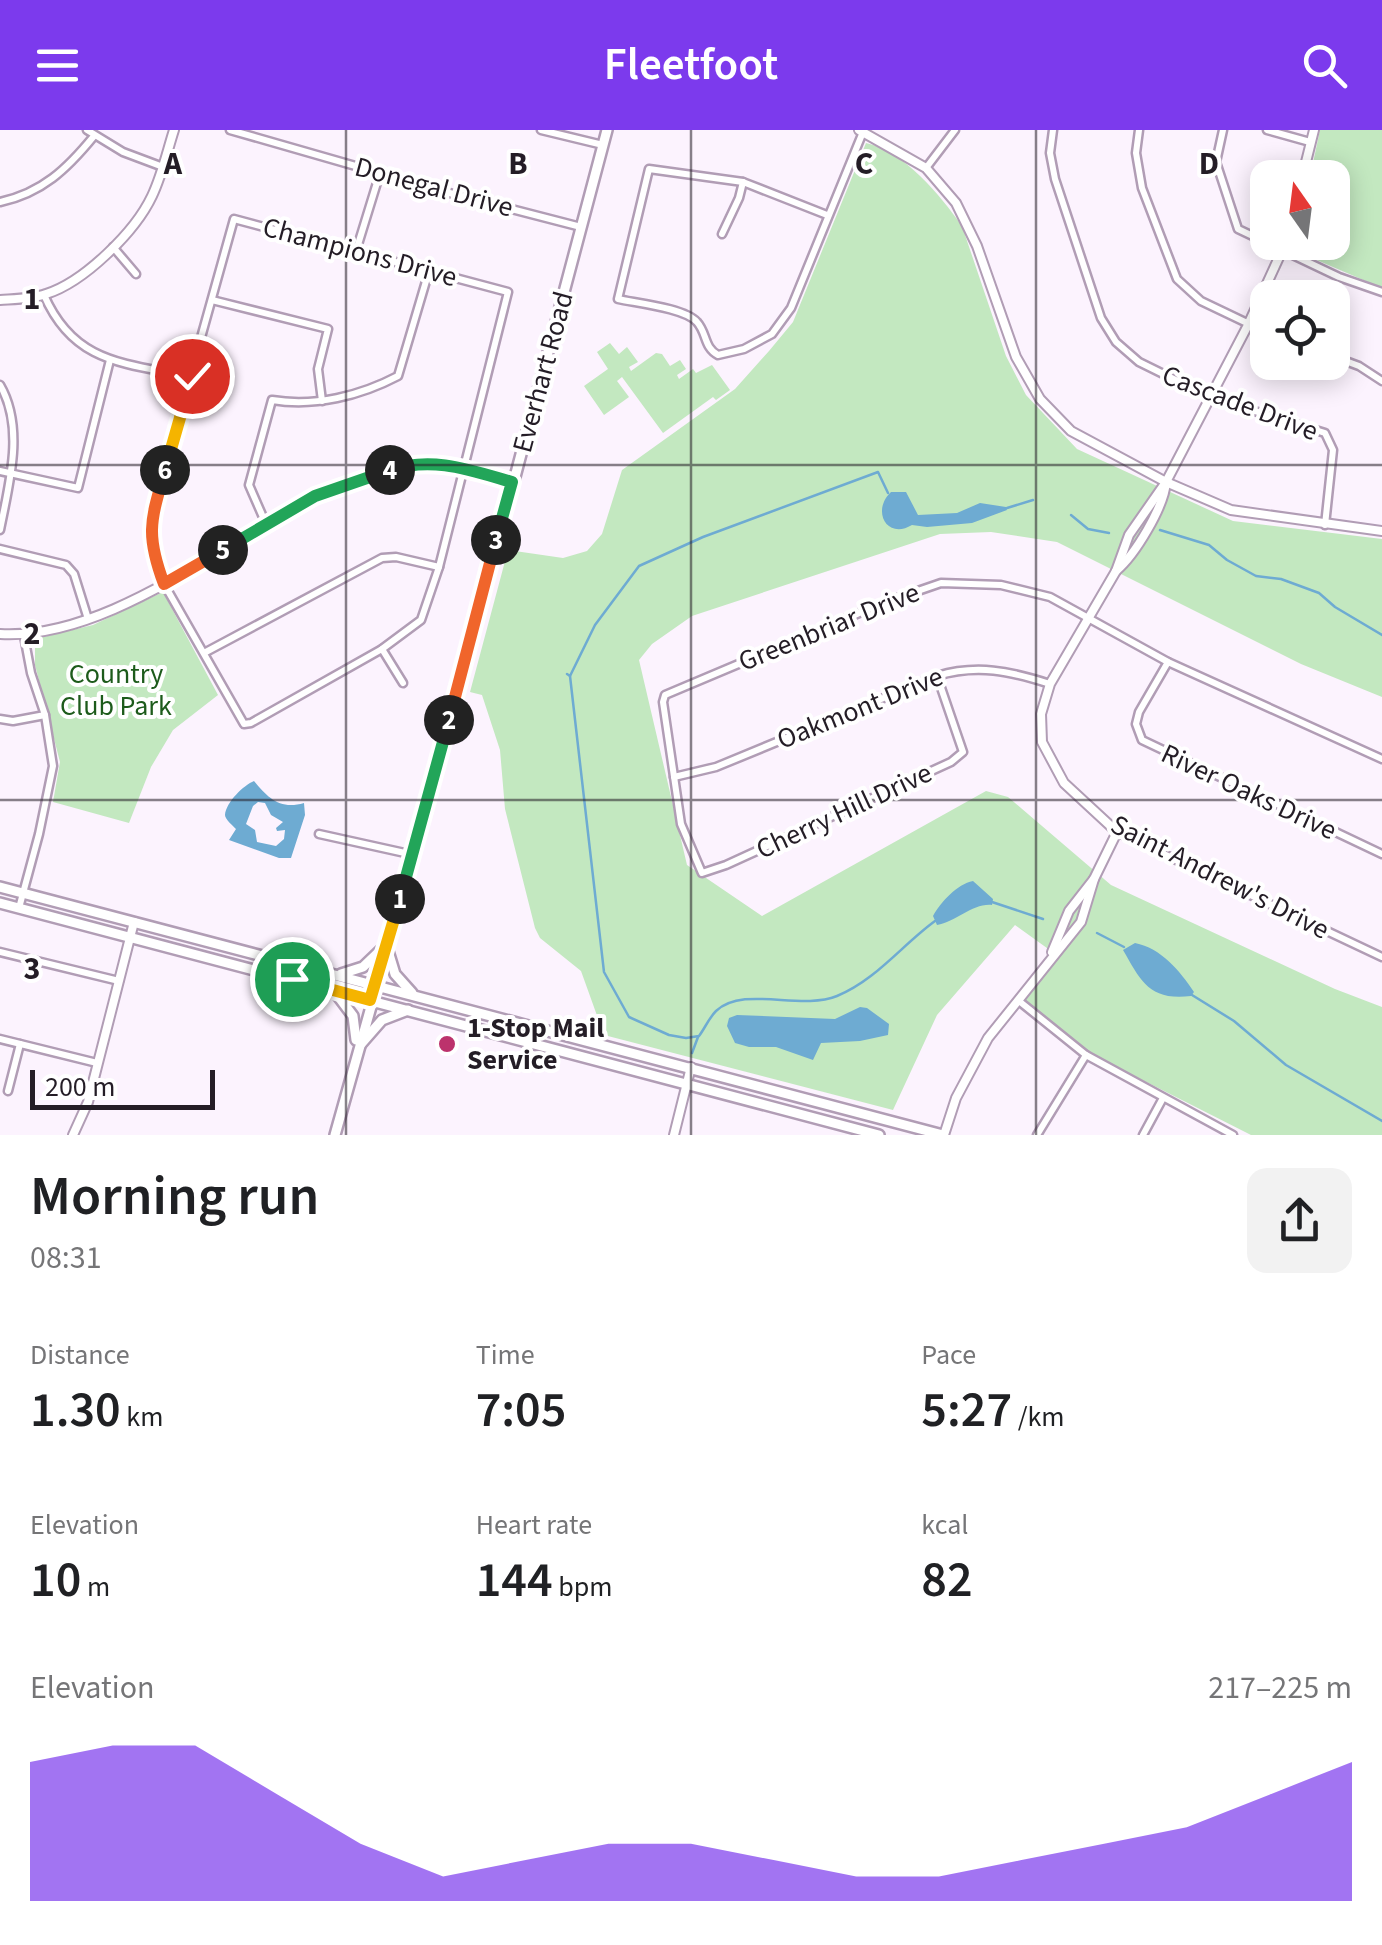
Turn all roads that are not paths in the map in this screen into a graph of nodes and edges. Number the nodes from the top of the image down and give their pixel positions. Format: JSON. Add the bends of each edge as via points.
{"nodes":[{"id":1,"x":86,"y":130,"type":"edge"},
{"id":2,"x":174,"y":130,"type":"edge"},
{"id":3,"x":230,"y":130,"type":"edge"},
{"id":4,"x":541,"y":130,"type":"edge"},
{"id":5,"x":607,"y":130,"type":"edge"},
{"id":6,"x":955,"y":130,"type":"edge"},
{"id":7,"x":1053,"y":130,"type":"edge"},
{"id":8,"x":1140,"y":130,"type":"edge"},
{"id":9,"x":1224,"y":130,"type":"edge"},
{"id":10,"x":1268,"y":130,"type":"edge"},
{"id":11,"x":1314,"y":130,"type":"edge"},
{"id":12,"x":861,"y":131,"type":"edge"},
{"id":13,"x":94,"y":136,"type":"junction"},
{"id":14,"x":1310,"y":142,"type":"junction"},
{"id":15,"x":603,"y":145,"type":"junction"},
{"id":16,"x":1306,"y":160,"type":"edge"},
{"id":17,"x":163,"y":167,"type":"junction"},
{"id":18,"x":926,"y":168,"type":"junction"},
{"id":19,"x":380,"y":173,"type":"junction"},
{"id":20,"x":743,"y":182,"type":"junction"},
{"id":21,"x":0,"y":202,"type":"edge"},
{"id":22,"x":827,"y":215,"type":"junction"},
{"id":23,"x":581,"y":226,"type":"junction"},
{"id":24,"x":722,"y":234,"type":"dead end"},
{"id":25,"x":1250,"y":236,"type":"edge"},
{"id":26,"x":113,"y":248,"type":"junction"},
{"id":27,"x":356,"y":252,"type":"junction"},
{"id":28,"x":1278,"y":260,"type":"edge"},
{"id":29,"x":1309,"y":260,"type":"edge"},
{"id":30,"x":429,"y":271,"type":"junction"},
{"id":31,"x":136,"y":274,"type":"dead end"},
{"id":32,"x":1382,"y":292,"type":"edge"},
{"id":33,"x":44,"y":295,"type":"junction"},
{"id":34,"x":0,"y":300,"type":"edge"},
{"id":35,"x":212,"y":300,"type":"junction"},
{"id":36,"x":1248,"y":326,"type":"junction"},
{"id":37,"x":110,"y":360,"type":"junction"},
{"id":38,"x":1350,"y":363,"type":"edge"},
{"id":39,"x":192,"y":376,"type":"junction"},
{"id":40,"x":1382,"y":381,"type":"edge"},
{"id":41,"x":0,"y":385,"type":"edge"},
{"id":42,"x":1210,"y":397,"type":"junction"},
{"id":43,"x":322,"y":401,"type":"junction"},
{"id":44,"x":464,"y":468,"type":"junction"},
{"id":45,"x":0,"y":471,"type":"edge"},
{"id":46,"x":10,"y":474,"type":"junction"},
{"id":47,"x":512,"y":482,"type":"junction"},
{"id":48,"x":1166,"y":482,"type":"junction"},
{"id":49,"x":266,"y":524,"type":"junction"},
{"id":50,"x":1325,"y":525,"type":"junction"},
{"id":51,"x":0,"y":530,"type":"edge"},
{"id":52,"x":1382,"y":531,"type":"edge"},
{"id":53,"x":0,"y":550,"type":"edge"},
{"id":54,"x":439,"y":566,"type":"junction"},
{"id":55,"x":164,"y":584,"type":"junction"},
{"id":56,"x":1089,"y":617,"type":"junction"},
{"id":57,"x":88,"y":619,"type":"junction"},
{"id":58,"x":0,"y":634,"type":"edge"},
{"id":59,"x":24,"y":636,"type":"junction"},
{"id":60,"x":382,"y":649,"type":"junction"},
{"id":61,"x":204,"y":653,"type":"junction"},
{"id":62,"x":1168,"y":662,"type":"junction"},
{"id":63,"x":937,"y":676,"type":"junction"},
{"id":64,"x":403,"y":683,"type":"dead end"},
{"id":65,"x":1050,"y":684,"type":"junction"},
{"id":66,"x":45,"y":715,"type":"junction"},
{"id":67,"x":0,"y":718,"type":"edge"},
{"id":68,"x":1382,"y":759,"type":"edge"},
{"id":69,"x":674,"y":777,"type":"junction"},
{"id":70,"x":1117,"y":832,"type":"junction"},
{"id":71,"x":319,"y":834,"type":"dead end"},
{"id":72,"x":1382,"y":854,"type":"edge"},
{"id":73,"x":414,"y":855,"type":"junction"},
{"id":74,"x":702,"y":873,"type":"joint"},
{"id":75,"x":1094,"y":878,"type":"junction"},
{"id":76,"x":0,"y":886,"type":"edge"},
{"id":77,"x":23,"y":892,"type":"junction"},
{"id":78,"x":0,"y":903,"type":"edge"},
{"id":79,"x":19,"y":908,"type":"junction"},
{"id":80,"x":134,"y":922,"type":"junction"},
{"id":81,"x":130,"y":937,"type":"junction"},
{"id":82,"x":388,"y":943,"type":"junction"},
{"id":83,"x":0,"y":952,"type":"edge"},
{"id":84,"x":1050,"y":956,"type":"junction"},
{"id":85,"x":1382,"y":956,"type":"edge"},
{"id":86,"x":336,"y":974,"type":"junction"},
{"id":87,"x":119,"y":982,"type":"junction"},
{"id":88,"x":376,"y":985,"type":"junction"},
{"id":89,"x":333,"y":990,"type":"junction"},
{"id":90,"x":414,"y":995,"type":"junction"},
{"id":91,"x":370,"y":1000,"type":"junction"},
{"id":92,"x":1020,"y":1001,"type":"junction"},
{"id":93,"x":409,"y":1010,"type":"junction"},
{"id":94,"x":0,"y":1039,"type":"edge"},
{"id":95,"x":20,"y":1044,"type":"junction"},
{"id":96,"x":356,"y":1055,"type":"junction"},
{"id":97,"x":1086,"y":1056,"type":"junction"},
{"id":98,"x":97,"y":1063,"type":"junction"},
{"id":99,"x":692,"y":1067,"type":"junction"},
{"id":100,"x":687,"y":1083,"type":"junction"},
{"id":101,"x":8,"y":1091,"type":"dead end"},
{"id":102,"x":1163,"y":1098,"type":"junction"},
{"id":103,"x":72,"y":1135,"type":"edge"},
{"id":104,"x":334,"y":1135,"type":"edge"},
{"id":105,"x":674,"y":1135,"type":"edge"},
{"id":106,"x":879,"y":1135,"type":"edge"},
{"id":107,"x":943,"y":1135,"type":"edge"},
{"id":108,"x":1037,"y":1135,"type":"edge"},
{"id":109,"x":1143,"y":1135,"type":"edge"},
{"id":110,"x":1233,"y":1135,"type":"edge"}],
"edges":[{"from":1,"to":13,"type":"street"},
{"from":2,"to":17,"type":"street"},
{"from":3,"to":19,"type":"street","name":"Donegal Drive"},
{"from":4,"to":15,"type":"street"},
{"from":5,"to":15,"type":"main road","name":"Everhart Road"},
{"from":6,"to":18,"type":"street"},
{"from":7,"to":42,"type":"street","name":"Cascade Drive","via":[[1055,180],[1108,330],[1139,362]]},
{"from":8,"to":36,"type":"street","via":[[1142,188],[1177,278],[1201,301]]},
{"from":9,"to":25,"type":"street","via":[[1216,162],[1232,220]]},
{"from":10,"to":14,"type":"street"},
{"from":11,"to":14,"type":"street"},
{"from":12,"to":18,"type":"street"},
{"from":12,"to":22,"type":"street"},
{"from":13,"to":17,"type":"street"},
{"from":13,"to":21,"type":"street","via":[[53,180]]},
{"from":14,"to":16,"type":"street"},
{"from":15,"to":23,"type":"main road","name":"Everhart Road"},
{"from":17,"to":26,"type":"street","via":[[146,208]]},
{"from":18,"to":48,"type":"street","via":[[968,226],[1008,336],[1040,398],[1081,438]]},
{"from":19,"to":23,"type":"street","name":"Donegal Drive"},
{"from":19,"to":27,"type":"street"},
{"from":20,"to":22,"type":"street"},
{"from":20,"to":22,"type":"street","via":[[649,169],[618,298],[686,314],[718,356],[772,334],[791,308]]},
{"from":20,"to":24,"type":"street"},
{"from":23,"to":47,"type":"main road","name":"Everhart Road"},
{"from":26,"to":31,"type":"street"},
{"from":26,"to":33,"type":"street","via":[[68,285]]},
{"from":27,"to":30,"type":"street","name":"Champions Drive"},
{"from":27,"to":35,"type":"street","name":"Champions Drive","via":[[234,219]]},
{"from":28,"to":36,"type":"street","name":"Saint Andrew's Drive"},
{"from":29,"to":32,"type":"street"},
{"from":30,"to":43,"type":"street","via":[[398,376]]},
{"from":30,"to":44,"type":"street","name":"Champions Drive","via":[[508,292]]},
{"from":33,"to":34,"type":"street"},
{"from":33,"to":37,"type":"street","via":[[71,338]]},
{"from":35,"to":39,"type":"street"},
{"from":35,"to":43,"type":"street","via":[[328,329],[318,369]]},
{"from":36,"to":42,"type":"street","name":"Saint Andrew's Drive"},
{"from":37,"to":39,"type":"street"},
{"from":37,"to":46,"type":"street","via":[[78,488]]},
{"from":38,"to":40,"type":"street"},
{"from":39,"to":55,"type":"street","via":[[152,517],[152,553]]},
{"from":41,"to":46,"type":"street","via":[[14,422]]},
{"from":42,"to":48,"type":"street","name":"Saint Andrew's Drive"},
{"from":42,"to":50,"type":"street","name":"Cascade Drive","via":[[1328,437],[1333,450]]},
{"from":43,"to":49,"type":"street","via":[[272,400],[248,485]]},
{"from":44,"to":47,"type":"street"},
{"from":44,"to":49,"type":"street","via":[[402,466],[328,490]]},
{"from":44,"to":54,"type":"street"},
{"from":45,"to":46,"type":"street"},
{"from":46,"to":51,"type":"street"},
{"from":47,"to":73,"type":"main road","name":"Everhart Road"},
{"from":48,"to":50,"type":"street","via":[[1230,510]]},
{"from":48,"to":56,"type":"street","name":"Saint Andrew's Drive","via":[[1139,543]]},
{"from":49,"to":55,"type":"street"},
{"from":50,"to":52,"type":"street"},
{"from":53,"to":57,"type":"street","via":[[66,565]]},
{"from":54,"to":60,"type":"street","via":[[421,620]]},
{"from":54,"to":61,"type":"street","via":[[382,558]]},
{"from":55,"to":57,"type":"street"},
{"from":55,"to":61,"type":"street"},
{"from":56,"to":62,"type":"street","name":"Greenbriar Drive"},
{"from":56,"to":65,"type":"street","name":"Saint Andrew's Drive"},
{"from":56,"to":69,"type":"street","name":"Greenbriar Drive","via":[[1050,597],[1001,584],[940,583],[882,603],[665,695]]},
{"from":57,"to":59,"type":"street"},
{"from":58,"to":59,"type":"street"},
{"from":59,"to":66,"type":"street"},
{"from":60,"to":61,"type":"street","via":[[244,724]]},
{"from":60,"to":64,"type":"street"},
{"from":62,"to":68,"type":"street","name":"Greenbriar Drive"},
{"from":62,"to":72,"type":"street","name":"River Oaks Drive","via":[[1139,712],[1142,740]]},
{"from":63,"to":65,"type":"street","name":"Oakmont Drive","via":[[966,668]]},
{"from":63,"to":69,"type":"street","name":"Oakmont Drive","via":[[716,767]]},
{"from":63,"to":74,"type":"street","name":"Cherry Hill Drive","via":[[963,752]]},
{"from":65,"to":70,"type":"street","name":"Saint Andrew's Drive","via":[[1042,742],[1064,783]]},
{"from":66,"to":67,"type":"street"},
{"from":66,"to":77,"type":"street","via":[[53,766]]},
{"from":69,"to":74,"type":"street","name":"Greenbriar Drive","via":[[681,824]]},
{"from":70,"to":75,"type":"street"},
{"from":70,"to":85,"type":"street","name":"Saint Andrew's Drive"},
{"from":71,"to":73,"type":"street"},
{"from":73,"to":82,"type":"main road","name":"Everhart Road"},
{"from":75,"to":84,"type":"street","via":[[1069,911]]},
{"from":75,"to":84,"type":"street","via":[[1080,922]]},
{"from":76,"to":77,"type":"main road"},
{"from":77,"to":79,"type":"street"},
{"from":77,"to":80,"type":"main road"},
{"from":78,"to":79,"type":"main road"},
{"from":79,"to":81,"type":"main road"},
{"from":80,"to":81,"type":"street"},
{"from":80,"to":86,"type":"main road"},
{"from":81,"to":87,"type":"street"},
{"from":81,"to":89,"type":"main road"},
{"from":82,"to":86,"type":"main road","via":[[364,967]]},
{"from":82,"to":88,"type":"main road","name":"Everhart Road"},
{"from":82,"to":90,"type":"main road","via":[[395,974]]},
{"from":83,"to":87,"type":"street"},
{"from":84,"to":92,"type":"street"},
{"from":86,"to":88,"type":"main road"},
{"from":87,"to":98,"type":"street"},
{"from":88,"to":90,"type":"main road"},
{"from":88,"to":91,"type":"main road","name":"Everhart Road"},
{"from":89,"to":91,"type":"main road"},
{"from":89,"to":96,"type":"main road","via":[[353,1016]]},
{"from":90,"to":99,"type":"main road"},
{"from":91,"to":93,"type":"main road"},
{"from":91,"to":96,"type":"main road","name":"Everhart Road"},
{"from":92,"to":97,"type":"street"},
{"from":92,"to":107,"type":"street","via":[[988,1038]]},
{"from":93,"to":96,"type":"main road","via":[[382,1020]]},
{"from":93,"to":100,"type":"main road"},
{"from":94,"to":95,"type":"street"},
{"from":95,"to":98,"type":"street"},
{"from":95,"to":101,"type":"street"},
{"from":96,"to":104,"type":"main road","name":"Everhart Road"},
{"from":97,"to":102,"type":"street"},
{"from":97,"to":108,"type":"street"},
{"from":98,"to":103,"type":"street"},
{"from":99,"to":100,"type":"street"},
{"from":99,"to":107,"type":"main road"},
{"from":100,"to":105,"type":"street"},
{"from":100,"to":106,"type":"main road"},
{"from":102,"to":109,"type":"street"},
{"from":102,"to":110,"type":"street"}]}
